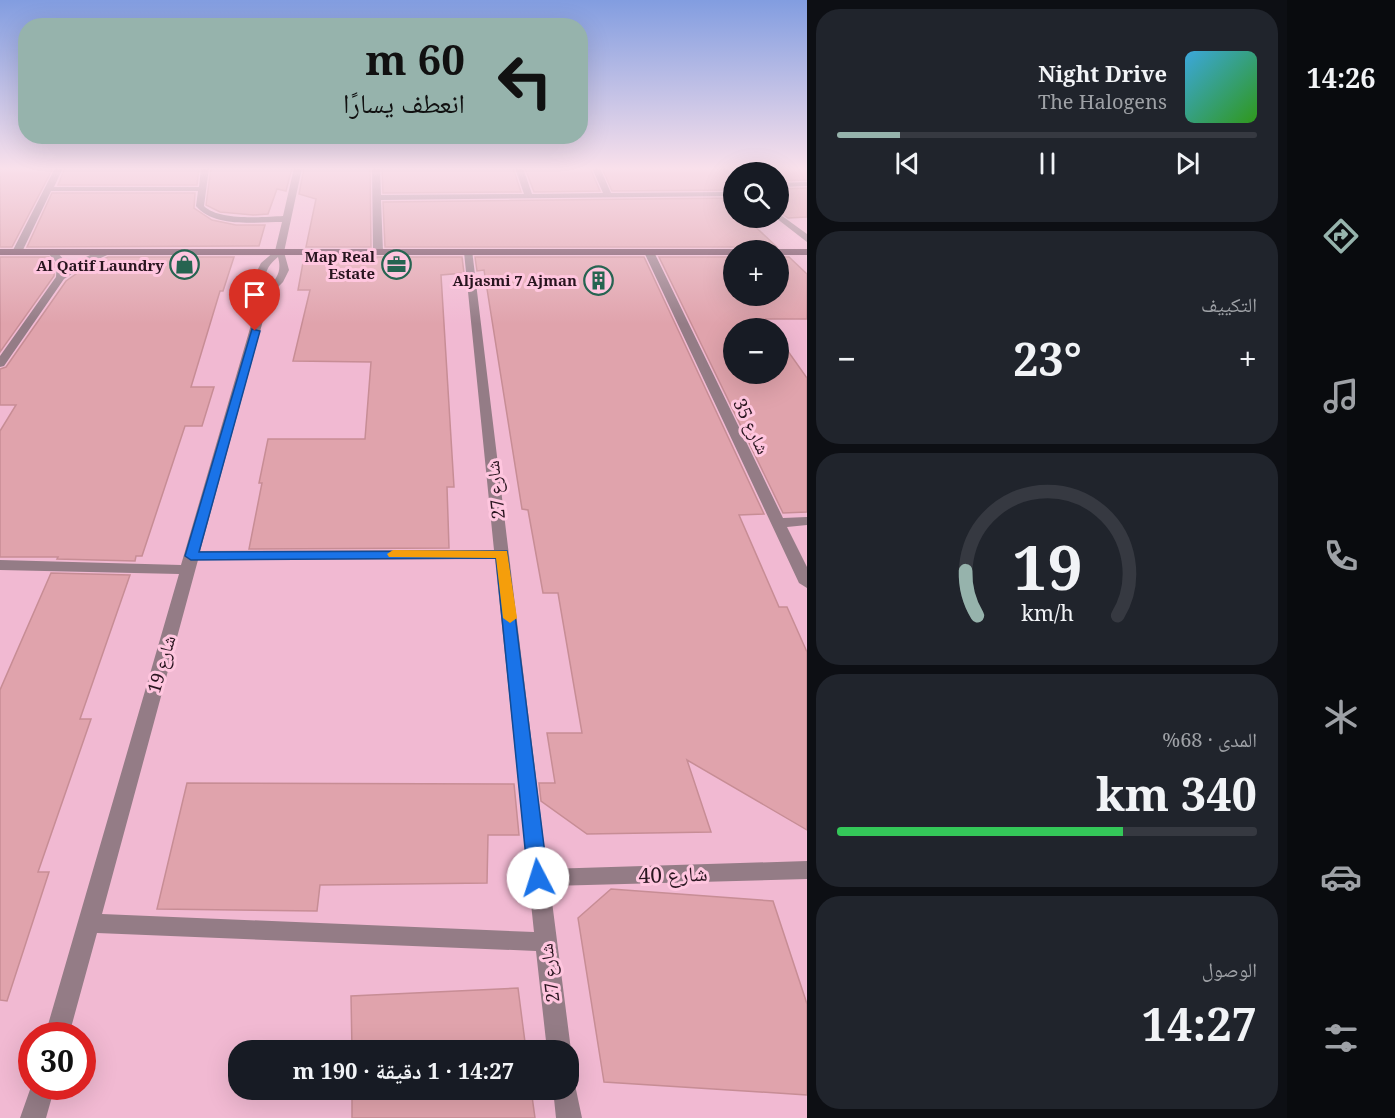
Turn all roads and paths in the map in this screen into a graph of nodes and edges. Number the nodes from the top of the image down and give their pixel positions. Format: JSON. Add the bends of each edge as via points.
{"nodes":[{"id":1,"x":33,"y":220,"type":"edge"},
{"id":2,"x":287,"y":220,"type":"edge"},
{"id":3,"x":377,"y":220,"type":"edge"},
{"id":4,"x":789,"y":224,"type":"edge"},
{"id":5,"x":807,"y":239,"type":"edge"},
{"id":6,"x":0,"y":252,"type":"edge"},
{"id":7,"x":17,"y":252,"type":"junction"},
{"id":8,"x":52,"y":252,"type":"junction"},
{"id":9,"x":109,"y":252,"type":"junction"},
{"id":10,"x":279,"y":252,"type":"junction"},
{"id":11,"x":378,"y":252,"type":"junction"},
{"id":12,"x":469,"y":252,"type":"junction"},
{"id":13,"x":649,"y":252,"type":"junction"},
{"id":14,"x":723,"y":252,"type":"edge"},
{"id":15,"x":789,"y":252,"type":"edge"},
{"id":16,"x":807,"y":252,"type":"edge"},
{"id":17,"x":61,"y":277,"type":"junction"},
{"id":18,"x":265,"y":294,"type":"junction"},
{"id":19,"x":0,"y":364,"type":"edge"},
{"id":20,"x":807,"y":521,"type":"edge"},
{"id":21,"x":778,"y":523,"type":"junction"},
{"id":22,"x":503,"y":554,"type":"junction"},
{"id":23,"x":190,"y":563,"type":"junction"},
{"id":24,"x":0,"y":565,"type":"edge"},
{"id":25,"x":807,"y":583,"type":"edge"},
{"id":26,"x":807,"y":870,"type":"edge"},
{"id":27,"x":538,"y":878,"type":"junction"},
{"id":28,"x":88,"y":923,"type":"junction"},
{"id":29,"x":546,"y":942,"type":"junction"},
{"id":30,"x":61,"y":1022,"type":"edge"},
{"id":31,"x":559,"y":1040,"type":"edge"},
{"id":32,"x":39,"y":1100,"type":"edge"},
{"id":33,"x":567,"y":1100,"type":"edge"},
{"id":34,"x":33,"y":1118,"type":"edge"},
{"id":35,"x":569,"y":1118,"type":"edge"}],
"edges":[{"from":1,"to":7,"type":"street"},
{"from":2,"to":10,"type":"street"},
{"from":3,"to":11,"type":"street"},
{"from":4,"to":5,"type":"street"},
{"from":6,"to":7,"type":"main road"},
{"from":7,"to":8,"type":"main road"},
{"from":8,"to":9,"type":"main road"},
{"from":8,"to":17,"type":"street","via":[[62,263]]},
{"from":9,"to":10,"type":"main road"},
{"from":9,"to":17,"type":"street"},
{"from":10,"to":11,"type":"main road"},
{"from":10,"to":18,"type":"street","name":"شارع 19","via":[[260,272]]},
{"from":10,"to":18,"type":"street","name":"شارع 19","via":[[285,272]]},
{"from":11,"to":12,"type":"main road"},
{"from":12,"to":13,"type":"main road"},
{"from":12,"to":22,"type":"street","name":"شارع 27"},
{"from":13,"to":14,"type":"main road"},
{"from":13,"to":21,"type":"street","name":"شارع 35"},
{"from":15,"to":16,"type":"main road"},
{"from":17,"to":19,"type":"street"},
{"from":18,"to":23,"type":"street","name":"شارع 19"},
{"from":20,"to":21,"type":"street"},
{"from":21,"to":25,"type":"street","name":"شارع 35"},
{"from":22,"to":23,"type":"street"},
{"from":22,"to":27,"type":"street","name":"شارع 27"},
{"from":23,"to":24,"type":"street"},
{"from":23,"to":28,"type":"street","name":"شارع 19"},
{"from":26,"to":27,"type":"street","name":"شارع 40"},
{"from":27,"to":29,"type":"street","name":"شارع 27"},
{"from":28,"to":29,"type":"street"},
{"from":28,"to":30,"type":"street","name":"شارع 19"},
{"from":29,"to":31,"type":"street","name":"شارع 27"},
{"from":32,"to":34,"type":"street"},
{"from":33,"to":35,"type":"street"}]}
